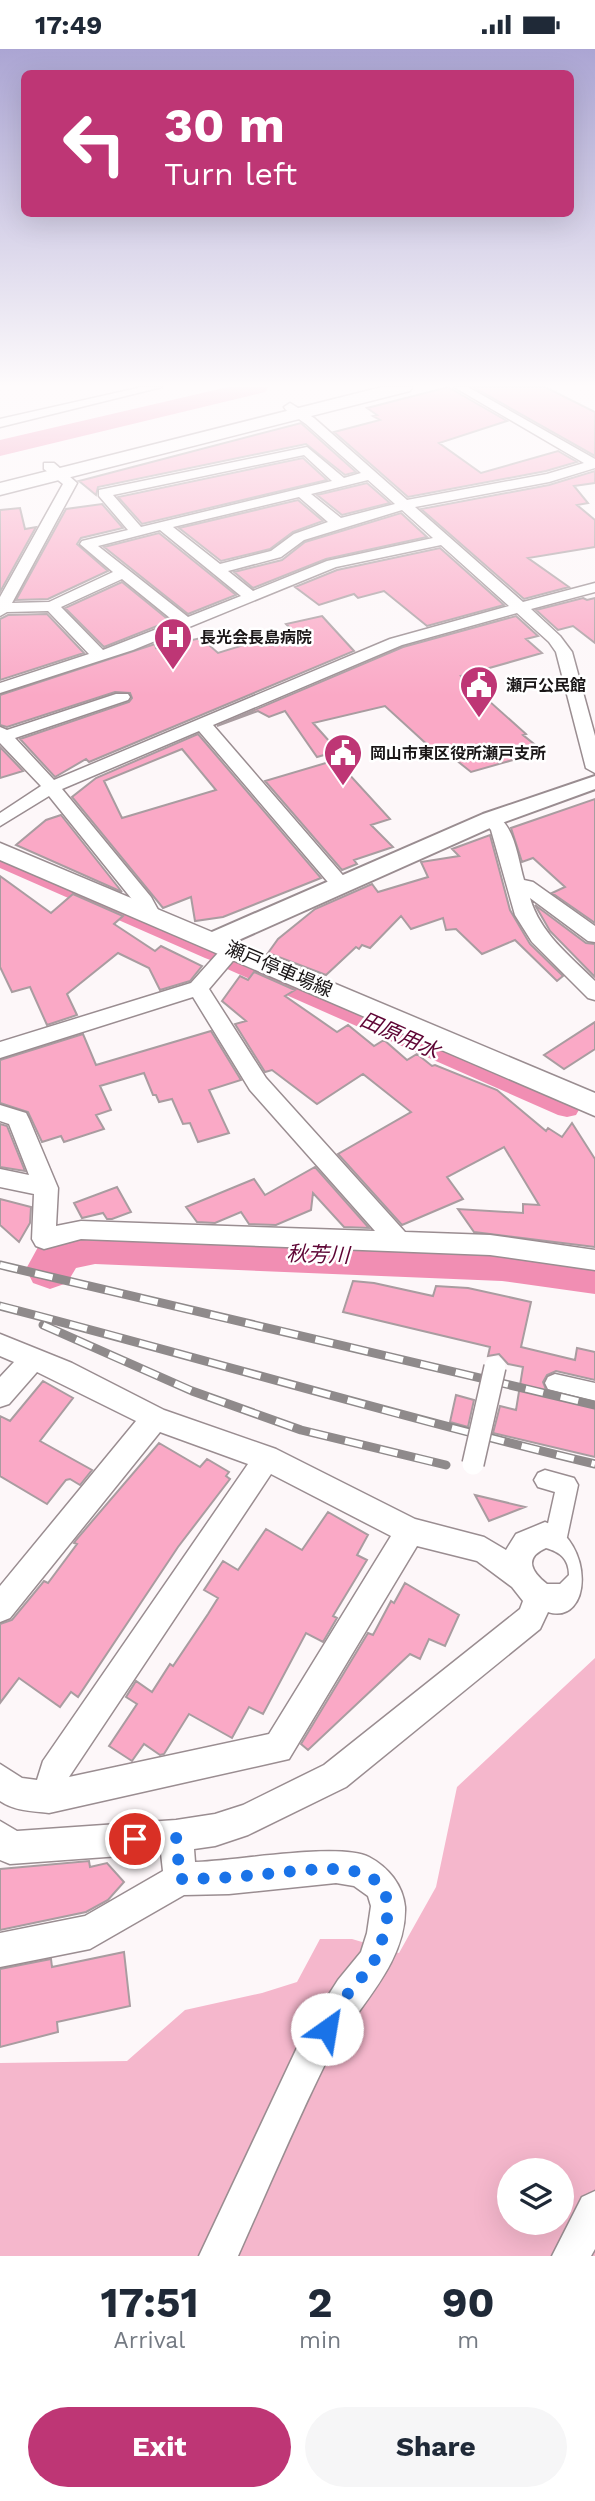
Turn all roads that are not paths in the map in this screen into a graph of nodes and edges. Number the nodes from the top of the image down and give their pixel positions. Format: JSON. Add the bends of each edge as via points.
{"nodes":[{"id":1,"x":67,"y":490,"type":"edge"},
{"id":2,"x":119,"y":490,"type":"edge"},
{"id":3,"x":305,"y":490,"type":"edge"},
{"id":4,"x":388,"y":490,"type":"edge"},
{"id":5,"x":485,"y":490,"type":"edge"},
{"id":6,"x":300,"y":491,"type":"junction"},
{"id":7,"x":405,"y":505,"type":"junction"},
{"id":8,"x":338,"y":523,"type":"junction"},
{"id":9,"x":162,"y":525,"type":"junction"},
{"id":10,"x":138,"y":531,"type":"junction"},
{"id":11,"x":444,"y":540,"type":"junction"},
{"id":12,"x":218,"y":569,"type":"junction"},
{"id":13,"x":124,"y":573,"type":"junction"},
{"id":14,"x":595,"y":587,"type":"edge"},
{"id":15,"x":252,"y":597,"type":"junction"},
{"id":16,"x":52,"y":606,"type":"junction"},
{"id":17,"x":518,"y":608,"type":"junction"},
{"id":18,"x":1,"y":610,"type":"edge"},
{"id":19,"x":187,"y":624,"type":"junction"},
{"id":20,"x":100,"y":655,"type":"junction"},
{"id":21,"x":0,"y":688,"type":"edge"},
{"id":22,"x":122,"y":697,"type":"dead end"},
{"id":23,"x":201,"y":722,"type":"junction"},
{"id":24,"x":1,"y":735,"type":"edge"},
{"id":25,"x":595,"y":768,"type":"edge"},
{"id":26,"x":595,"y":782,"type":"edge"},
{"id":27,"x":51,"y":787,"type":"junction"},
{"id":28,"x":491,"y":819,"type":"junction"},
{"id":29,"x":0,"y":821,"type":"edge"},
{"id":30,"x":0,"y":851,"type":"edge"},
{"id":31,"x":340,"y":884,"type":"junction"},
{"id":32,"x":516,"y":884,"type":"junction"},
{"id":33,"x":152,"y":917,"type":"junction"},
{"id":34,"x":595,"y":936,"type":"edge"},
{"id":35,"x":223,"y":945,"type":"junction"},
{"id":36,"x":198,"y":989,"type":"junction"},
{"id":37,"x":595,"y":993,"type":"edge"},
{"id":38,"x":0,"y":1050,"type":"edge"},
{"id":39,"x":595,"y":1107,"type":"edge"},
{"id":40,"x":0,"y":1113,"type":"edge"},
{"id":41,"x":595,"y":1132,"type":"edge"},
{"id":42,"x":0,"y":1178,"type":"edge"},
{"id":43,"x":46,"y":1188,"type":"junction"},
{"id":44,"x":398,"y":1241,"type":"junction"},
{"id":45,"x":595,"y":1260,"type":"edge"},
{"id":46,"x":0,"y":1345,"type":"edge"},
{"id":47,"x":32,"y":1359,"type":"junction"},
{"id":48,"x":495,"y":1367,"type":"dead end"},
{"id":49,"x":555,"y":1383,"type":"dead end"},
{"id":50,"x":595,"y":1392,"type":"edge"},
{"id":51,"x":0,"y":1396,"type":"edge"},
{"id":52,"x":155,"y":1418,"type":"junction"},
{"id":53,"x":266,"y":1458,"type":"junction"},
{"id":54,"x":473,"y":1464,"type":"dead end"},
{"id":55,"x":545,"y":1480,"type":"dead end"},
{"id":56,"x":410,"y":1531,"type":"junction"},
{"id":57,"x":556,"y":1537,"type":"junction"},
{"id":58,"x":526,"y":1543,"type":"junction"},
{"id":59,"x":484,"y":1551,"type":"junction"},
{"id":60,"x":529,"y":1586,"type":"junction"},
{"id":61,"x":0,"y":1608,"type":"edge"},
{"id":62,"x":0,"y":1780,"type":"edge"},
{"id":63,"x":48,"y":1797,"type":"junction"},
{"id":64,"x":176,"y":1836,"type":"junction"},
{"id":65,"x":0,"y":1837,"type":"edge"},
{"id":66,"x":180,"y":1879,"type":"junction"},
{"id":67,"x":0,"y":1950,"type":"edge"},
{"id":68,"x":595,"y":2210,"type":"edge"},
{"id":69,"x":218,"y":2256,"type":"edge"},
{"id":70,"x":571,"y":2256,"type":"edge"}],
"edges":[{"from":1,"to":18,"type":"street"},
{"from":2,"to":10,"type":"street","via":[[104,493]]},
{"from":3,"to":6,"type":"street"},
{"from":4,"to":7,"type":"street"},
{"from":5,"to":7,"type":"street"},
{"from":6,"to":8,"type":"street"},
{"from":6,"to":9,"type":"street"},
{"from":7,"to":8,"type":"street"},
{"from":7,"to":11,"type":"street"},
{"from":8,"to":12,"type":"street","via":[[299,537],[276,554]]},
{"from":9,"to":10,"type":"street"},
{"from":9,"to":12,"type":"street"},
{"from":10,"to":13,"type":"street","via":[[87,544]]},
{"from":11,"to":15,"type":"street","via":[[332,564]]},
{"from":11,"to":17,"type":"street"},
{"from":12,"to":15,"type":"street"},
{"from":13,"to":16,"type":"street"},
{"from":13,"to":19,"type":"street"},
{"from":14,"to":17,"type":"street"},
{"from":15,"to":19,"type":"street"},
{"from":16,"to":18,"type":"street"},
{"from":16,"to":20,"type":"street"},
{"from":17,"to":23,"type":"street","via":[[396,642]]},
{"from":17,"to":25,"type":"street","via":[[564,652]]},
{"from":19,"to":20,"type":"street"},
{"from":20,"to":21,"type":"street"},
{"from":22,"to":24,"type":"street"},
{"from":23,"to":27,"type":"street"},
{"from":23,"to":31,"type":"street"},
{"from":24,"to":27,"type":"street"},
{"from":26,"to":28,"type":"street"},
{"from":27,"to":29,"type":"street"},
{"from":27,"to":33,"type":"street","via":[[145,901]]},
{"from":28,"to":31,"type":"street"},
{"from":28,"to":32,"type":"street","via":[[500,829]]},
{"from":30,"to":33,"type":"main road","name":"瀬戸停車場線"},
{"from":31,"to":35,"type":"street"},
{"from":32,"to":34,"type":"street","via":[[526,886]]},
{"from":32,"to":37,"type":"street","via":[[525,915],[538,937]]},
{"from":33,"to":35,"type":"main road","name":"瀬戸停車場線"},
{"from":35,"to":36,"type":"street"},
{"from":35,"to":39,"type":"main road","name":"瀬戸停車場線"},
{"from":36,"to":38,"type":"street"},
{"from":36,"to":44,"type":"street","via":[[258,1084]]},
{"from":39,"to":41,"type":"main road","name":"瀬戸停車場線"},
{"from":40,"to":43,"type":"street","via":[[18,1119]]},
{"from":42,"to":43,"type":"street"},
{"from":43,"to":44,"type":"street","via":[[44,1239],[81,1230]]},
{"from":44,"to":45,"type":"street","via":[[490,1245]]},
{"from":46,"to":47,"type":"street"},
{"from":47,"to":51,"type":"street"},
{"from":47,"to":52,"type":"street"},
{"from":48,"to":54,"type":"street","bridge":true},
{"from":49,"to":50,"type":"street"},
{"from":52,"to":53,"type":"street"},
{"from":52,"to":61,"type":"street"},
{"from":53,"to":56,"type":"street"},
{"from":53,"to":63,"type":"street","via":[[54,1772]]},
{"from":55,"to":57,"type":"street","via":[[567,1485]]},
{"from":56,"to":59,"type":"street"},
{"from":56,"to":63,"type":"street","via":[[278,1748]]},
{"from":57,"to":58,"type":"street","via":[[534,1537]]},
{"from":57,"to":60,"type":"street","via":[[576,1549],[585,1570],[583,1580],[571,1596],[550,1599]]},
{"from":58,"to":59,"type":"street"},
{"from":58,"to":60,"type":"street","via":[[517,1562]]},
{"from":59,"to":60,"type":"street"},
{"from":60,"to":64,"type":"street","via":[[530,1619],[335,1776],[248,1819]]},
{"from":62,"to":63,"type":"street","via":[[15,1793]]},
{"from":64,"to":65,"type":"street","via":[[10,1848]]},
{"from":64,"to":66,"type":"street"},
{"from":66,"to":67,"type":"street","via":[[90,1932]]},
{"from":66,"to":69,"type":"street","via":[[336,1867],[360,1870],[381,1885],[388,1906],[374,1962],[315,2047]]},
{"from":68,"to":70,"type":"street"}]}
